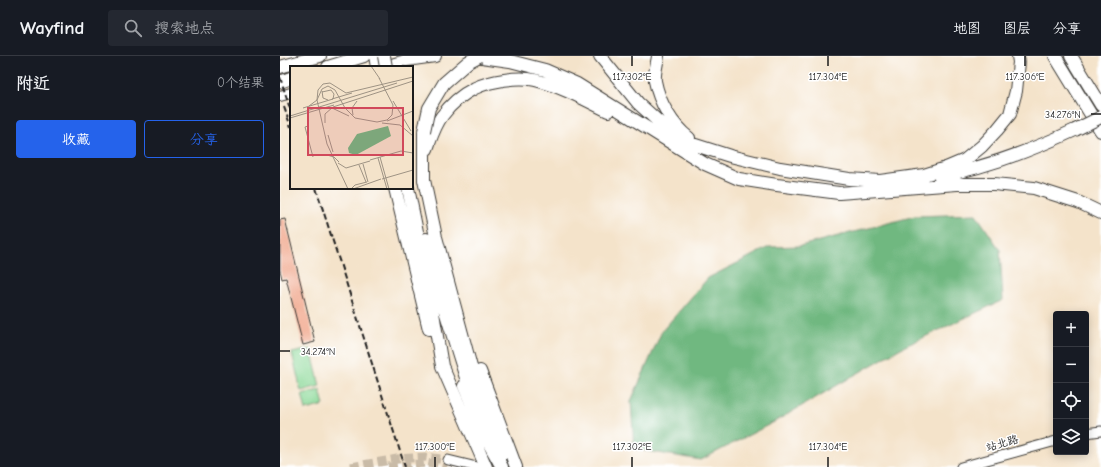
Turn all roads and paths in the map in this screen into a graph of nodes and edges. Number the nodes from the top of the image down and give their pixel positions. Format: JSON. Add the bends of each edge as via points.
{"nodes":[{"id":1,"x":320,"y":56,"type":"edge"},
{"id":2,"x":364,"y":56,"type":"edge"},
{"id":3,"x":375,"y":56,"type":"edge"},
{"id":4,"x":384,"y":56,"type":"edge"},
{"id":5,"x":419,"y":56,"type":"edge"},
{"id":6,"x":435,"y":56,"type":"edge"},
{"id":7,"x":475,"y":56,"type":"edge"},
{"id":8,"x":479,"y":56,"type":"edge"},
{"id":9,"x":658,"y":56,"type":"edge"},
{"id":10,"x":1018,"y":56,"type":"edge"},
{"id":11,"x":1055,"y":56,"type":"edge"},
{"id":12,"x":1071,"y":56,"type":"edge"},
{"id":13,"x":1079,"y":56,"type":"edge"},
{"id":14,"x":596,"y":57,"type":"edge"},
{"id":15,"x":406,"y":60,"type":"junction"},
{"id":16,"x":331,"y":66,"type":"edge"},
{"id":17,"x":377,"y":66,"type":"edge"},
{"id":18,"x":385,"y":66,"type":"edge"},
{"id":19,"x":386,"y":66,"type":"edge"},
{"id":20,"x":280,"y":67,"type":"edge"},
{"id":21,"x":290,"y":78,"type":"edge"},
{"id":22,"x":280,"y":82,"type":"edge"},
{"id":23,"x":1101,"y":92,"type":"edge"},
{"id":24,"x":290,"y":93,"type":"edge"},
{"id":25,"x":280,"y":96,"type":"edge"},
{"id":26,"x":1101,"y":105,"type":"edge"},
{"id":27,"x":1101,"y":117,"type":"edge"},
{"id":28,"x":646,"y":126,"type":"junction"},
{"id":29,"x":1101,"y":126,"type":"edge"},
{"id":30,"x":1101,"y":131,"type":"edge"},
{"id":31,"x":1078,"y":133,"type":"junction"},
{"id":32,"x":669,"y":142,"type":"junction"},
{"id":33,"x":730,"y":156,"type":"junction"},
{"id":34,"x":424,"y":158,"type":"junction"},
{"id":35,"x":893,"y":179,"type":"junction"},
{"id":36,"x":418,"y":182,"type":"edge"},
{"id":37,"x":395,"y":189,"type":"edge"},
{"id":38,"x":408,"y":189,"type":"edge"},
{"id":39,"x":906,"y":189,"type":"junction"},
{"id":40,"x":1101,"y":213,"type":"edge"},
{"id":41,"x":446,"y":276,"type":"junction"},
{"id":42,"x":440,"y":292,"type":"junction"},
{"id":43,"x":432,"y":304,"type":"junction"},
{"id":44,"x":442,"y":366,"type":"junction"},
{"id":45,"x":1101,"y":431,"type":"edge"},
{"id":46,"x":1089,"y":433,"type":"edge"},
{"id":47,"x":1053,"y":442,"type":"edge"},
{"id":48,"x":1027,"y":448,"type":"junction"},
{"id":49,"x":448,"y":460,"type":"tunnel mouth"},
{"id":50,"x":486,"y":466,"type":"edge"},
{"id":51,"x":502,"y":467,"type":"tunnel mouth"},
{"id":52,"x":516,"y":467,"type":"edge"},
{"id":53,"x":960,"y":467,"type":"edge"},
{"id":54,"x":981,"y":467,"type":"edge"}],
"edges":[{"from":1,"to":20,"type":"highway"},
{"from":2,"to":16,"type":"highway"},
{"from":3,"to":17,"type":"highway"},
{"from":4,"to":19,"type":"highway","bridge":true},
{"from":5,"to":15,"type":"main road"},
{"from":6,"to":15,"type":"highway"},
{"from":7,"to":28,"type":"highway","via":[[545,70],[577,84]]},
{"from":8,"to":34,"type":"highway","bridge":true,"via":[[444,83],[429,108],[424,131]]},
{"from":9,"to":33,"type":"highway","via":[[655,80],[662,102],[672,120],[698,144]]},
{"from":10,"to":35,"type":"highway","via":[[1016,91],[1010,114],[982,146],[965,160],[946,168],[924,175]]},
{"from":11,"to":30,"type":"highway"},
{"from":12,"to":26,"type":"highway"},
{"from":13,"to":23,"type":"highway"},
{"from":14,"to":32,"type":"highway","via":[[628,100]]},
{"from":14,"to":33,"type":"highway","via":[[670,132],[689,143]]},
{"from":15,"to":18,"type":"main road"},
{"from":21,"to":22,"type":"highway"},
{"from":24,"to":25,"type":"main road"},
{"from":27,"to":31,"type":"highway","bridge":true},
{"from":28,"to":32,"type":"highway"},
{"from":28,"to":34,"type":"highway","via":[[550,85],[533,80],[496,81],[475,88],[442,116],[432,134]]},
{"from":29,"to":31,"type":"highway"},
{"from":31,"to":35,"type":"highway","via":[[1004,160],[953,174],[930,178]]},
{"from":31,"to":39,"type":"highway","via":[[1014,163],[964,178]]},
{"from":32,"to":39,"type":"highway","via":[[704,164],[739,179],[839,193]]},
{"from":33,"to":35,"type":"highway","via":[[780,168],[849,179]]},
{"from":34,"to":36,"type":"highway"},
{"from":36,"to":41,"type":"highway"},
{"from":36,"to":42,"type":"highway"},
{"from":37,"to":44,"type":"highway","via":[[426,319]]},
{"from":38,"to":43,"type":"highway"},
{"from":39,"to":40,"type":"highway","via":[[957,184],[1034,188],[1078,202]]},
{"from":41,"to":42,"type":"highway","via":[[471,367],[501,455],[466,378]]},
{"from":41,"to":52,"type":"highway","via":[[463,316],[478,365]]},
{"from":42,"to":51,"type":"highway","via":[[446,334],[461,378],[487,440]]},
{"from":43,"to":44,"type":"highway"},
{"from":43,"to":50,"type":"highway","via":[[451,368],[475,427]]},
{"from":44,"to":50,"type":"highway"},
{"from":45,"to":46,"type":"street"},
{"from":47,"to":48,"type":"street"},
{"from":48,"to":53,"type":"street","name":"站北路"},
{"from":48,"to":54,"type":"street","name":"站北路"},
{"from":49,"to":50,"type":"street"}]}
